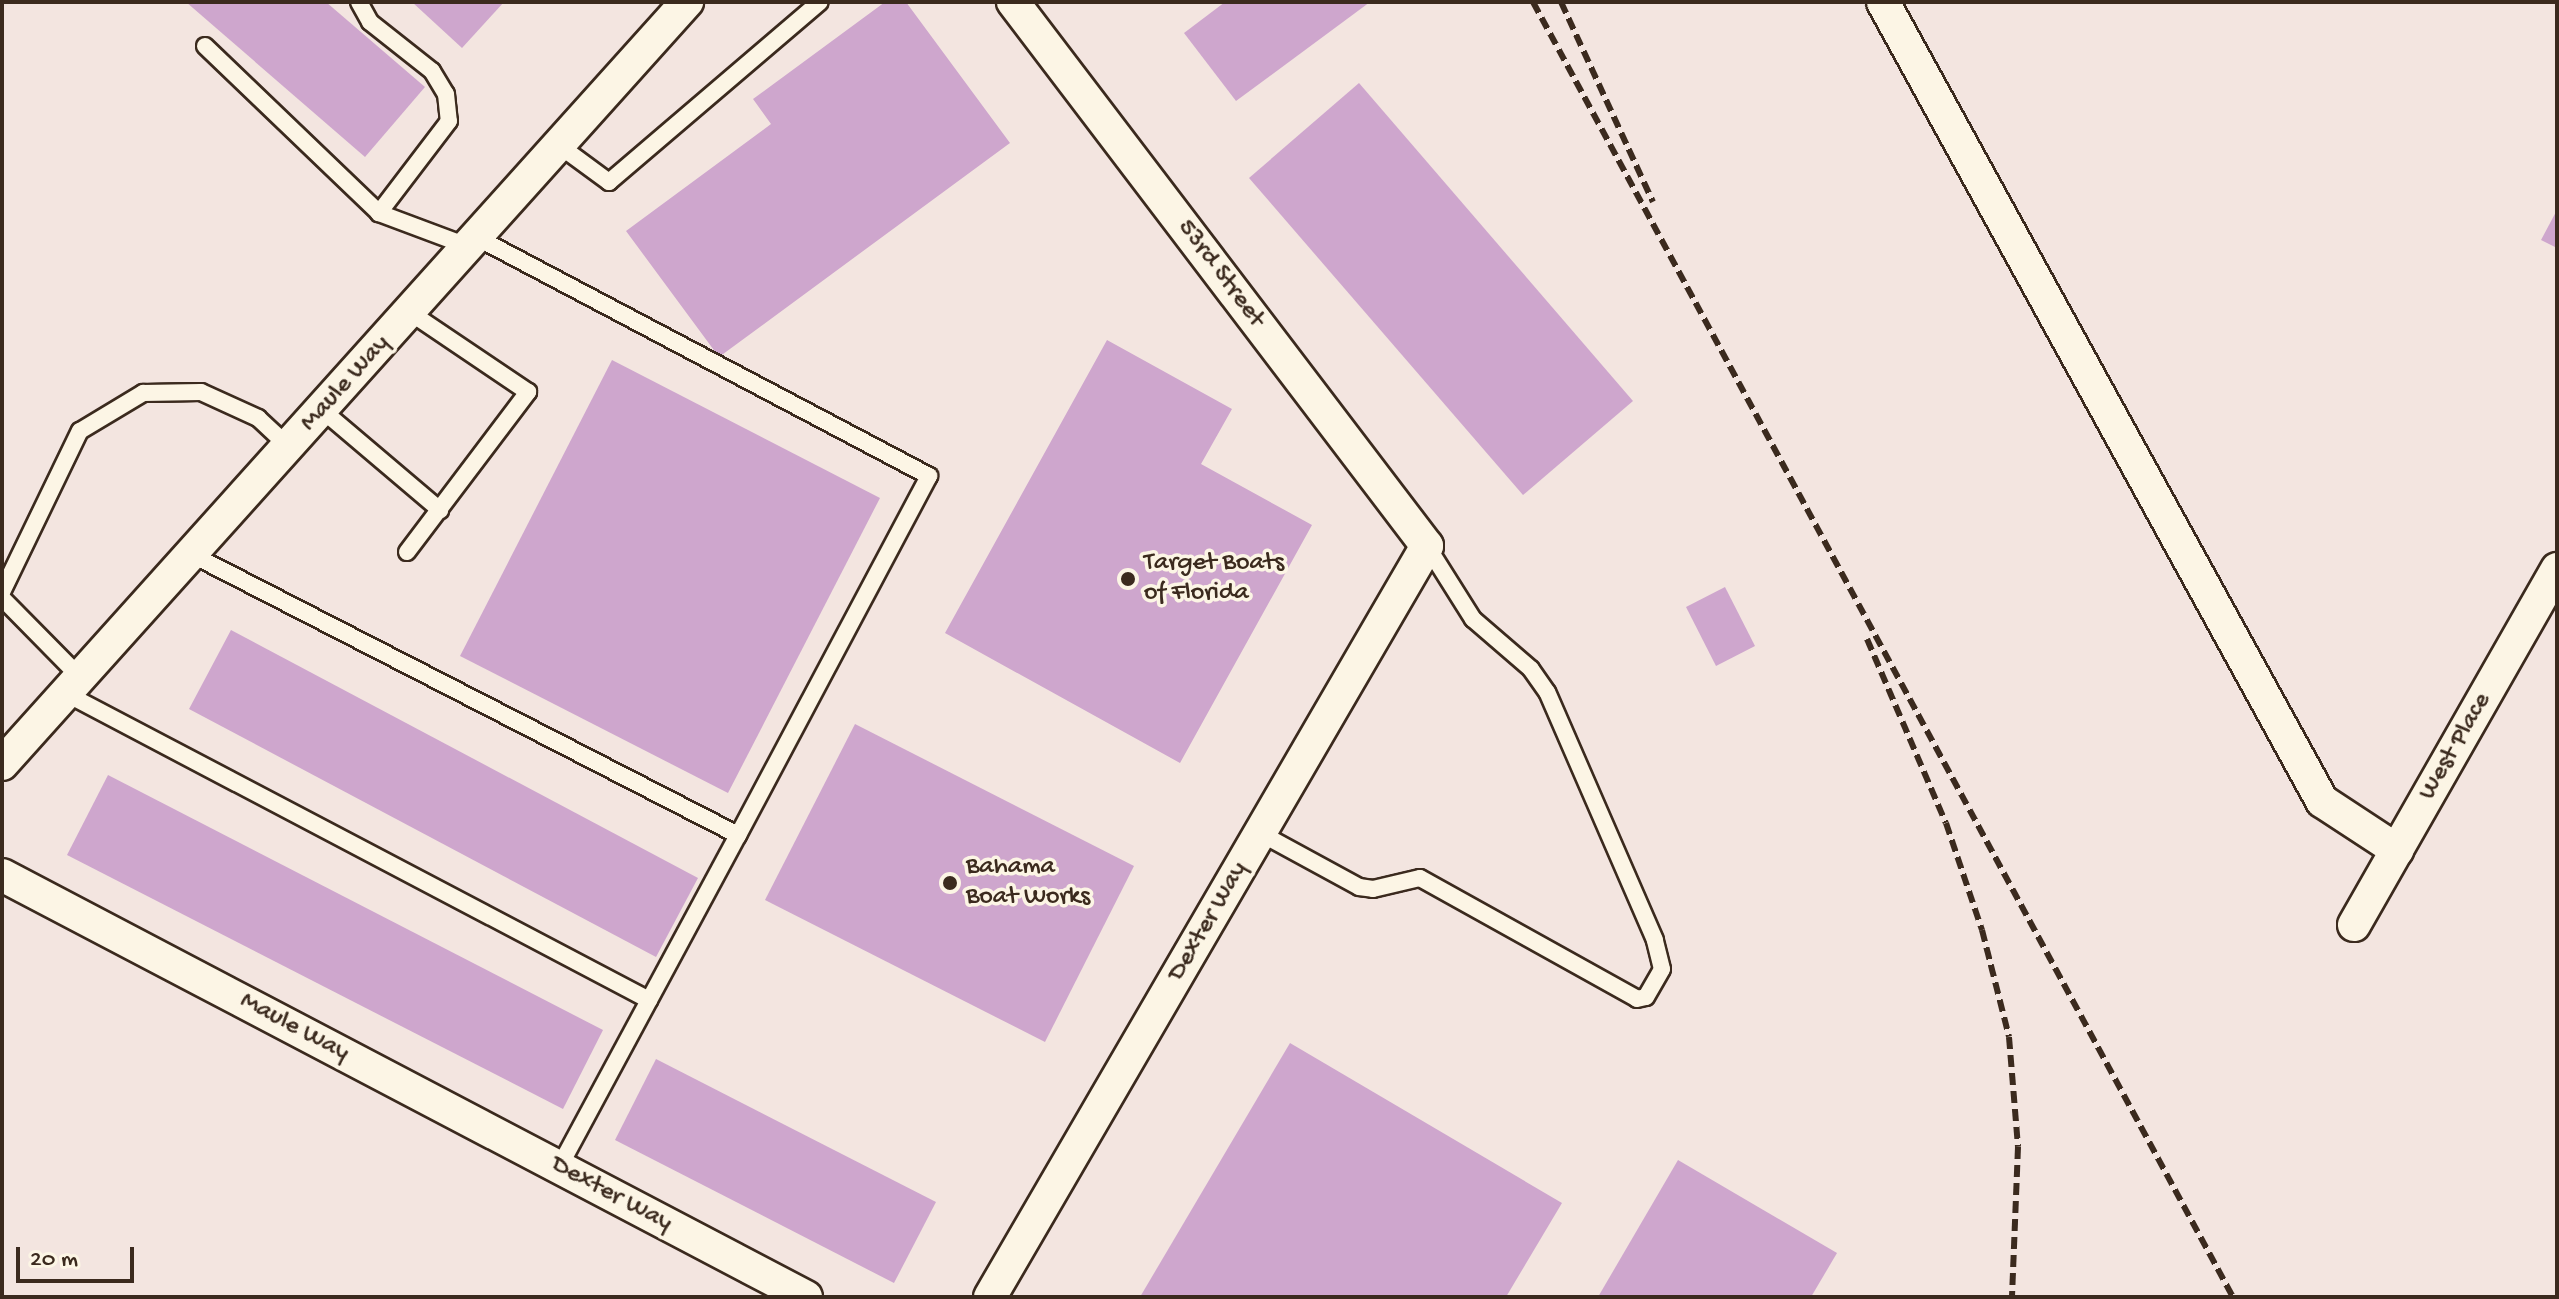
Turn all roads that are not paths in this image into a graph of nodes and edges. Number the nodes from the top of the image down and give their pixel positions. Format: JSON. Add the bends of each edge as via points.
{"nodes":[{"id":1,"x":359,"y":2,"type":"edge"},
{"id":2,"x":687,"y":2,"type":"edge"},
{"id":3,"x":820,"y":2,"type":"edge"},
{"id":4,"x":1013,"y":2,"type":"edge"},
{"id":5,"x":1883,"y":2,"type":"edge"},
{"id":6,"x":205,"y":46,"type":"dead end"},
{"id":7,"x":560,"y":146,"type":"junction"},
{"id":8,"x":379,"y":213,"type":"junction"},
{"id":9,"x":474,"y":243,"type":"junction"},
{"id":10,"x":411,"y":313,"type":"junction"},
{"id":11,"x":322,"y":410,"type":"junction"},
{"id":12,"x":289,"y":447,"type":"junction"},
{"id":13,"x":440,"y":510,"type":"junction"},
{"id":14,"x":1427,"y":546,"type":"junction"},
{"id":15,"x":407,"y":552,"type":"dead end"},
{"id":16,"x":191,"y":554,"type":"junction"},
{"id":17,"x":2557,"y":569,"type":"edge"},
{"id":18,"x":2,"y":592,"type":"edge"},
{"id":19,"x":2,"y":598,"type":"edge"},
{"id":20,"x":72,"y":685,"type":"junction"},
{"id":21,"x":2,"y":764,"type":"edge"},
{"id":22,"x":1260,"y":833,"type":"junction"},
{"id":23,"x":738,"y":835,"type":"junction"},
{"id":24,"x":2397,"y":850,"type":"junction"},
{"id":25,"x":2,"y":875,"type":"edge"},
{"id":26,"x":2354,"y":925,"type":"dead end"},
{"id":27,"x":649,"y":1000,"type":"junction"},
{"id":28,"x":417,"y":1092,"type":"joint"},
{"id":29,"x":559,"y":1167,"type":"junction"},
{"id":30,"x":806,"y":1297,"type":"edge"},
{"id":31,"x":990,"y":1297,"type":"edge"}],
"edges":[{"from":1,"to":8,"type":"lane","via":[[370,22],[432,71],[448,108],[449,121]]},
{"from":2,"to":7,"type":"street","name":"Maule Way"},
{"from":3,"to":7,"type":"lane","via":[[609,182]]},
{"from":4,"to":14,"type":"street","name":"53rd Street"},
{"from":5,"to":24,"type":"street","via":[[2322,801]]},
{"from":6,"to":8,"type":"lane"},
{"from":7,"to":9,"type":"street","name":"Maule Way"},
{"from":8,"to":9,"type":"lane"},
{"from":9,"to":10,"type":"street","name":"Maule Way"},
{"from":9,"to":23,"type":"lane","via":[[929,476]]},
{"from":10,"to":11,"type":"street","name":"Maule Way"},
{"from":10,"to":13,"type":"lane","via":[[528,392]]},
{"from":11,"to":12,"type":"street","name":"Maule Way"},
{"from":11,"to":13,"type":"lane"},
{"from":12,"to":16,"type":"street","name":"Maule Way"},
{"from":12,"to":18,"type":"lane","via":[[258,418],[201,392],[143,393],[80,431]]},
{"from":13,"to":15,"type":"lane"},
{"from":14,"to":22,"type":"street","name":"Dexter Way"},
{"from":14,"to":22,"type":"lane","via":[[1473,619],[1531,669],[1547,692],[1655,940],[1662,969],[1646,997],[1637,999],[1420,878],[1373,889],[1359,887]]},
{"from":16,"to":20,"type":"street","name":"Maule Way"},
{"from":16,"to":23,"type":"lane"},
{"from":17,"to":24,"type":"street","name":"West Place"},
{"from":19,"to":20,"type":"lane"},
{"from":20,"to":21,"type":"street","name":"Maule Way"},
{"from":20,"to":27,"type":"lane"},
{"from":22,"to":31,"type":"street","name":"Dexter Way"},
{"from":23,"to":27,"type":"lane"},
{"from":24,"to":26,"type":"street","name":"West Place"},
{"from":25,"to":28,"type":"street","name":"Maule Way"},
{"from":27,"to":29,"type":"lane"},
{"from":28,"to":29,"type":"street","name":"Dexter Way"},
{"from":29,"to":30,"type":"street","name":"Dexter Way"}]}
